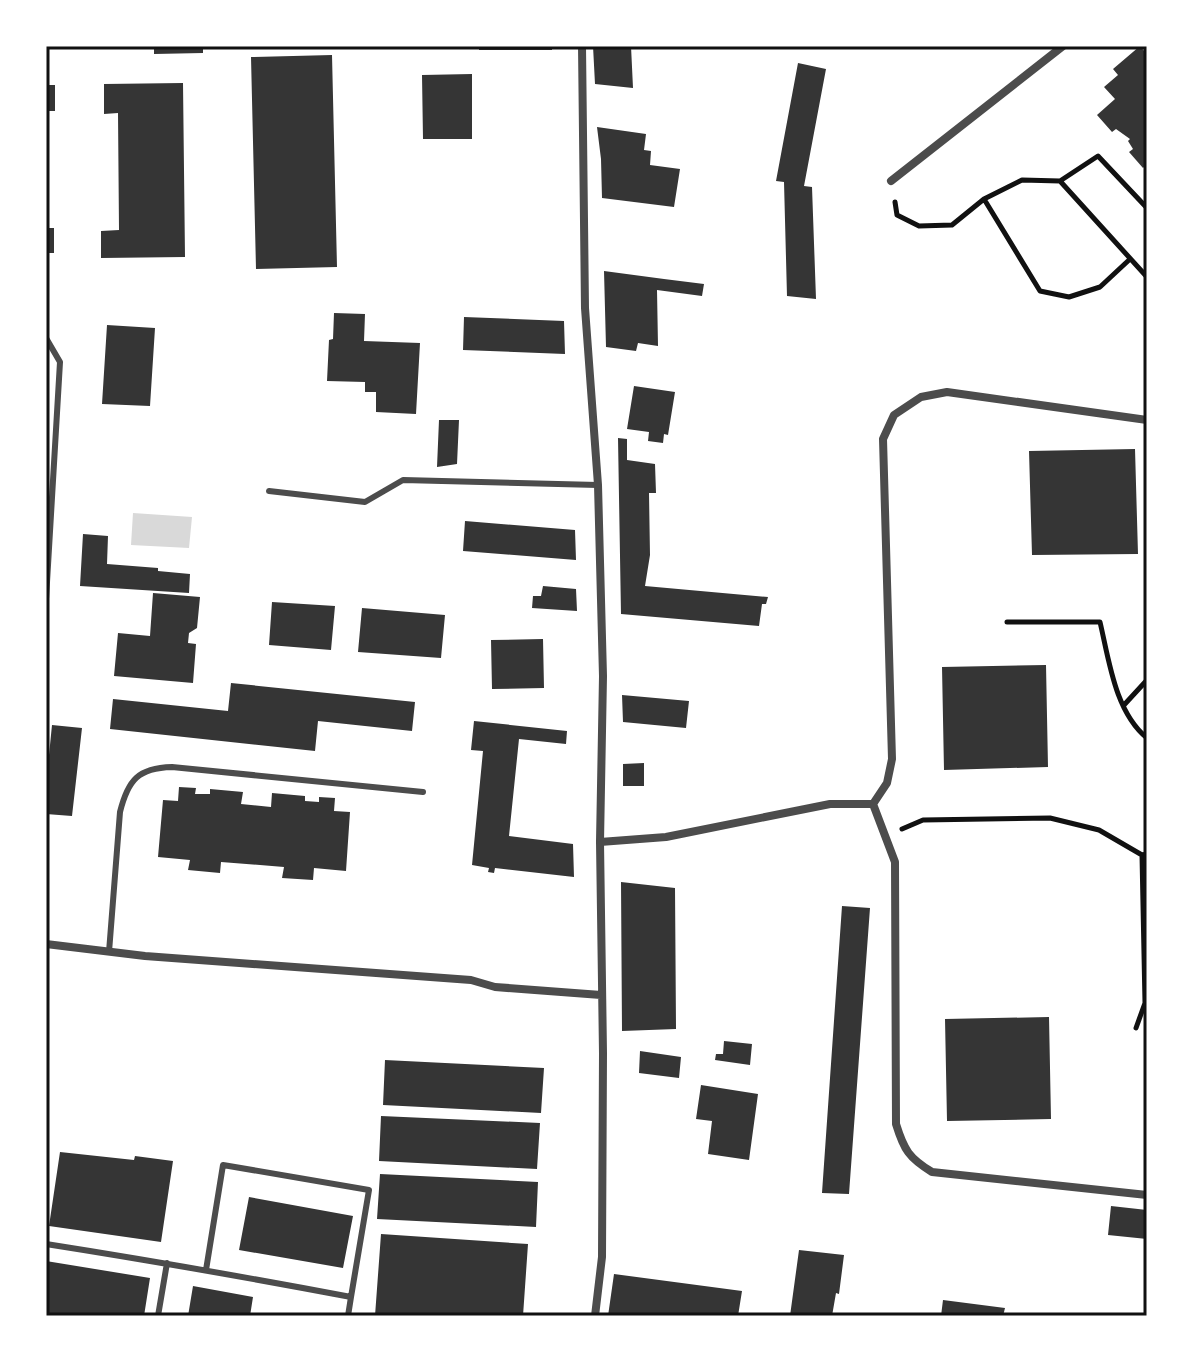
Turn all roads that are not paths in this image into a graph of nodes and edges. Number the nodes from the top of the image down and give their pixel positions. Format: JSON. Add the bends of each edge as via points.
{"nodes":[{"id":1,"x":582,"y":46,"type":"edge"},
{"id":2,"x":1063,"y":46,"type":"edge"},
{"id":3,"x":891,"y":181,"type":"road end"},
{"id":4,"x":46,"y":338,"type":"edge"},
{"id":5,"x":1147,"y":420,"type":"edge"},
{"id":6,"x":598,"y":485,"type":"junction"},
{"id":7,"x":269,"y":491,"type":"dead end"},
{"id":8,"x":46,"y":599,"type":"edge"},
{"id":9,"x":423,"y":792,"type":"dead end"},
{"id":10,"x":873,"y":804,"type":"junction"},
{"id":11,"x":600,"y":842,"type":"junction"},
{"id":12,"x":46,"y":944,"type":"edge"},
{"id":13,"x":109,"y":952,"type":"junction"},
{"id":14,"x":601,"y":995,"type":"junction"},
{"id":15,"x":1147,"y":1195,"type":"edge"},
{"id":16,"x":46,"y":1244,"type":"edge"},
{"id":17,"x":167,"y":1263,"type":"junction"},
{"id":18,"x":206,"y":1270,"type":"junction"},
{"id":19,"x":351,"y":1297,"type":"junction"},
{"id":20,"x":158,"y":1316,"type":"edge"},
{"id":21,"x":348,"y":1316,"type":"edge"},
{"id":22,"x":595,"y":1316,"type":"edge"}],
"edges":[{"from":1,"to":6,"type":"street","via":[[585,308]]},
{"from":2,"to":3,"type":"street"},
{"from":4,"to":8,"type":"lane","via":[[60,362]]},
{"from":5,"to":10,"type":"street","via":[[947,392],[921,397],[894,415],[883,439],[892,759],[887,783]]},
{"from":6,"to":7,"type":"lane","via":[[403,480],[365,502]]},
{"from":6,"to":11,"type":"street"},
{"from":9,"to":13,"type":"lane","via":[[172,767],[136,776],[120,812]]},
{"from":10,"to":11,"type":"street","via":[[830,804],[666,837]]},
{"from":10,"to":15,"type":"street","via":[[895,862],[896,1124],[908,1153],[932,1172]]},
{"from":11,"to":14,"type":"street"},
{"from":12,"to":13,"type":"street"},
{"from":13,"to":14,"type":"street"},
{"from":14,"to":22,"type":"street","via":[[602,1257]]},
{"from":16,"to":17,"type":"lane"},
{"from":17,"to":18,"type":"lane"},
{"from":17,"to":20,"type":"lane"},
{"from":18,"to":19,"type":"lane"},
{"from":18,"to":19,"type":"lane","via":[[223,1165],[369,1190]]},
{"from":19,"to":21,"type":"lane"}]}
